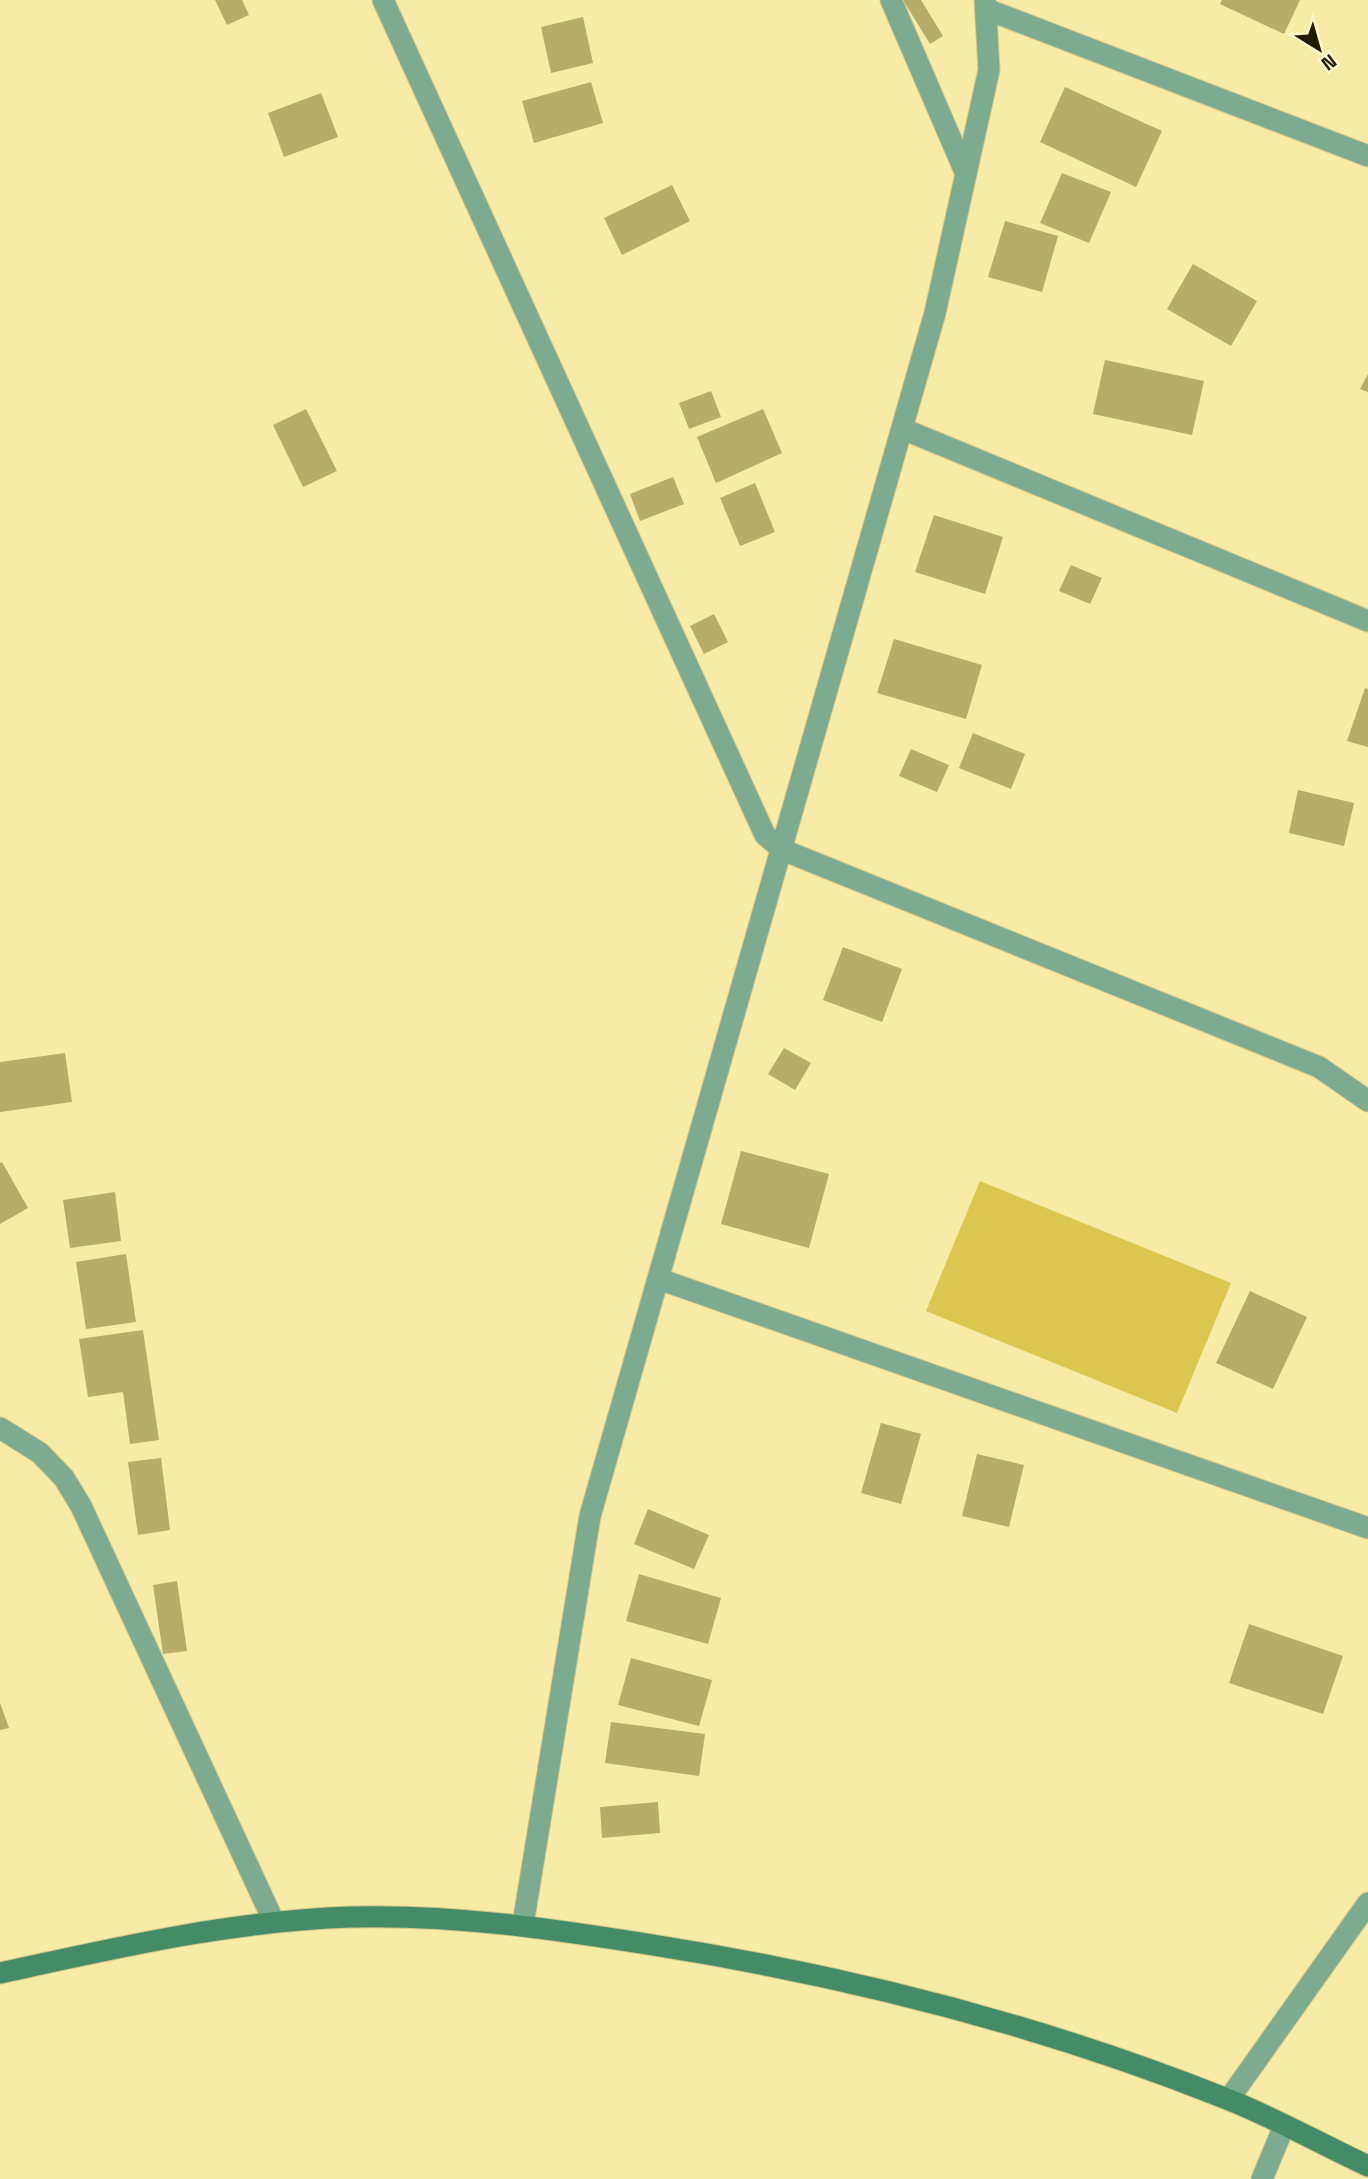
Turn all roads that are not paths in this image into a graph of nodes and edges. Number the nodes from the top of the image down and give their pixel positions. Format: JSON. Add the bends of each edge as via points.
{"nodes":[{"id":1,"x":383,"y":0,"type":"edge"},
{"id":2,"x":891,"y":0,"type":"edge"},
{"id":3,"x":986,"y":4,"type":"edge"},
{"id":4,"x":1368,"y":156,"type":"edge"},
{"id":5,"x":966,"y":174,"type":"junction"},
{"id":6,"x":903,"y":429,"type":"junction"},
{"id":7,"x":1368,"y":621,"type":"edge"},
{"id":8,"x":783,"y":850,"type":"junction"},
{"id":9,"x":1368,"y":1101,"type":"edge"},
{"id":10,"x":659,"y":1279,"type":"junction"},
{"id":11,"x":0,"y":1428,"type":"edge"},
{"id":12,"x":1368,"y":1528,"type":"edge"},
{"id":13,"x":1368,"y":1903,"type":"edge"},
{"id":14,"x":274,"y":1922,"type":"junction"},
{"id":15,"x":523,"y":1924,"type":"junction"},
{"id":16,"x":0,"y":1973,"type":"edge"},
{"id":17,"x":1229,"y":2099,"type":"junction"},
{"id":18,"x":1284,"y":2126,"type":"junction"},
{"id":19,"x":1368,"y":2166,"type":"edge"},
{"id":20,"x":1262,"y":2179,"type":"edge"}],
"edges":[{"from":1,"to":8,"type":"street","via":[[765,835]]},
{"from":2,"to":5,"type":"street"},
{"from":3,"to":4,"type":"street"},
{"from":3,"to":5,"type":"street","via":[[989,70]]},
{"from":5,"to":6,"type":"street"},
{"from":6,"to":7,"type":"street"},
{"from":6,"to":8,"type":"street"},
{"from":8,"to":9,"type":"street","via":[[1319,1067]]},
{"from":8,"to":10,"type":"street"},
{"from":10,"to":12,"type":"street"},
{"from":10,"to":15,"type":"street","via":[[590,1516]]},
{"from":11,"to":14,"type":"street","via":[[40,1453],[65,1478],[81,1506]]},
{"from":13,"to":17,"type":"street"},
{"from":14,"to":15,"type":"street","via":[[351,1917]]},
{"from":14,"to":16,"type":"street","via":[[131,1945]]},
{"from":15,"to":17,"type":"street","via":[[758,1962],[869,1986],[1027,2028]]},
{"from":17,"to":18,"type":"street"},
{"from":18,"to":19,"type":"street"},
{"from":18,"to":20,"type":"street"}]}
